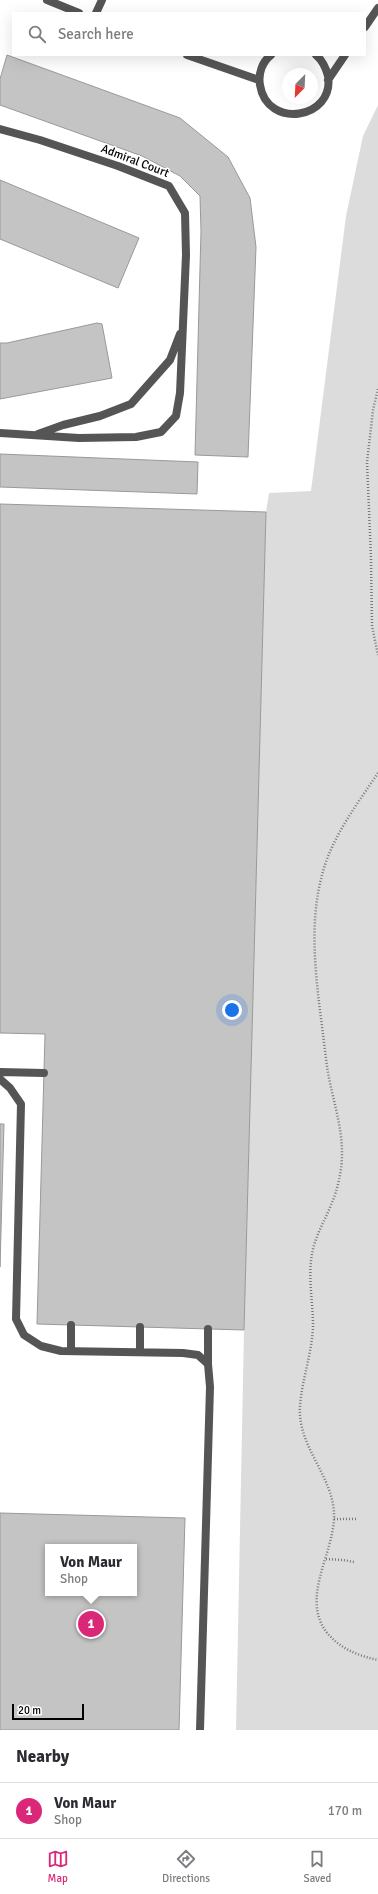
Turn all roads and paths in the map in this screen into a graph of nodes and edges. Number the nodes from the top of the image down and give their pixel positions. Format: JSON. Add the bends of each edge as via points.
{"nodes":[{"id":1,"x":46,"y":0,"type":"edge"},
{"id":2,"x":102,"y":0,"type":"edge"},
{"id":3,"x":378,"y":8,"type":"edge"},
{"id":4,"x":76,"y":12,"type":"edge"},
{"id":5,"x":96,"y":12,"type":"edge"},
{"id":6,"x":366,"y":25,"type":"edge"},
{"id":7,"x":190,"y":56,"type":"edge"},
{"id":8,"x":270,"y":56,"type":"edge"},
{"id":9,"x":317,"y":56,"type":"edge"},
{"id":10,"x":344,"y":56,"type":"edge"},
{"id":11,"x":259,"y":80,"type":"junction"},
{"id":12,"x":328,"y":80,"type":"junction"},
{"id":13,"x":0,"y":129,"type":"edge"},
{"id":14,"x":183,"y":328,"type":"junction"},
{"id":15,"x":378,"y":389,"type":"edge"},
{"id":16,"x":0,"y":433,"type":"edge"},
{"id":17,"x":36,"y":435,"type":"junction"},
{"id":18,"x":378,"y":655,"type":"edge"},
{"id":19,"x":378,"y":773,"type":"edge"},
{"id":20,"x":0,"y":1072,"type":"edge"},
{"id":21,"x":44,"y":1072,"type":"dead end"},
{"id":22,"x":0,"y":1079,"type":"edge"},
{"id":23,"x":71,"y":1325,"type":"dead end"},
{"id":24,"x":140,"y":1328,"type":"dead end"},
{"id":25,"x":208,"y":1329,"type":"dead end"},
{"id":26,"x":71,"y":1351,"type":"junction"},
{"id":27,"x":140,"y":1352,"type":"junction"},
{"id":28,"x":208,"y":1364,"type":"junction"},
{"id":29,"x":358,"y":1519,"type":"dead end"},
{"id":30,"x":334,"y":1520,"type":"junction"},
{"id":31,"x":326,"y":1559,"type":"junction"},
{"id":32,"x":354,"y":1562,"type":"dead end"},
{"id":33,"x":378,"y":1660,"type":"edge"},
{"id":34,"x":200,"y":1730,"type":"edge"}],
"edges":[{"from":1,"to":4,"type":"street"},
{"from":2,"to":5,"type":"street"},
{"from":3,"to":6,"type":"street"},
{"from":7,"to":11,"type":"street"},
{"from":8,"to":11,"type":"street","via":[[261,68]]},
{"from":9,"to":12,"type":"street","via":[[326,68]]},
{"from":10,"to":12,"type":"street"},
{"from":11,"to":12,"type":"street","via":[[261,90],[270,104],[283,113],[294,115],[304,113],[318,104],[327,90]]},
{"from":13,"to":14,"type":"street","name":"Admiral Court","via":[[40,140],[169,186],[185,213]]},
{"from":14,"to":17,"type":"street","name":"Admiral Court","via":[[170,360],[131,404]]},
{"from":14,"to":17,"type":"street","name":"Admiral Court","via":[[180,393],[176,416],[161,432],[136,437],[79,438]]},
{"from":15,"to":18,"type":"path","via":[[367,462],[372,558],[372,626]]},
{"from":16,"to":17,"type":"street","name":"Admiral Court"},
{"from":19,"to":30,"type":"path","via":[[336,839],[322,876],[314,919],[316,984],[342,1154],[333,1201],[312,1252],[311,1343],[300,1408],[301,1424],[307,1444],[329,1486]]},
{"from":20,"to":21,"type":"street"},
{"from":22,"to":26,"type":"street","via":[[21,1104],[16,1319],[24,1335],[41,1346]]},
{"from":23,"to":26,"type":"street"},
{"from":24,"to":27,"type":"street"},
{"from":25,"to":28,"type":"street"},
{"from":26,"to":27,"type":"street"},
{"from":27,"to":28,"type":"street","via":[[198,1355]]},
{"from":28,"to":34,"type":"street","via":[[210,1387]]},
{"from":29,"to":30,"type":"path"},
{"from":30,"to":31,"type":"path"},
{"from":31,"to":32,"type":"path"},
{"from":31,"to":33,"type":"path","via":[[316,1595],[319,1620],[337,1644],[350,1652]]}]}
